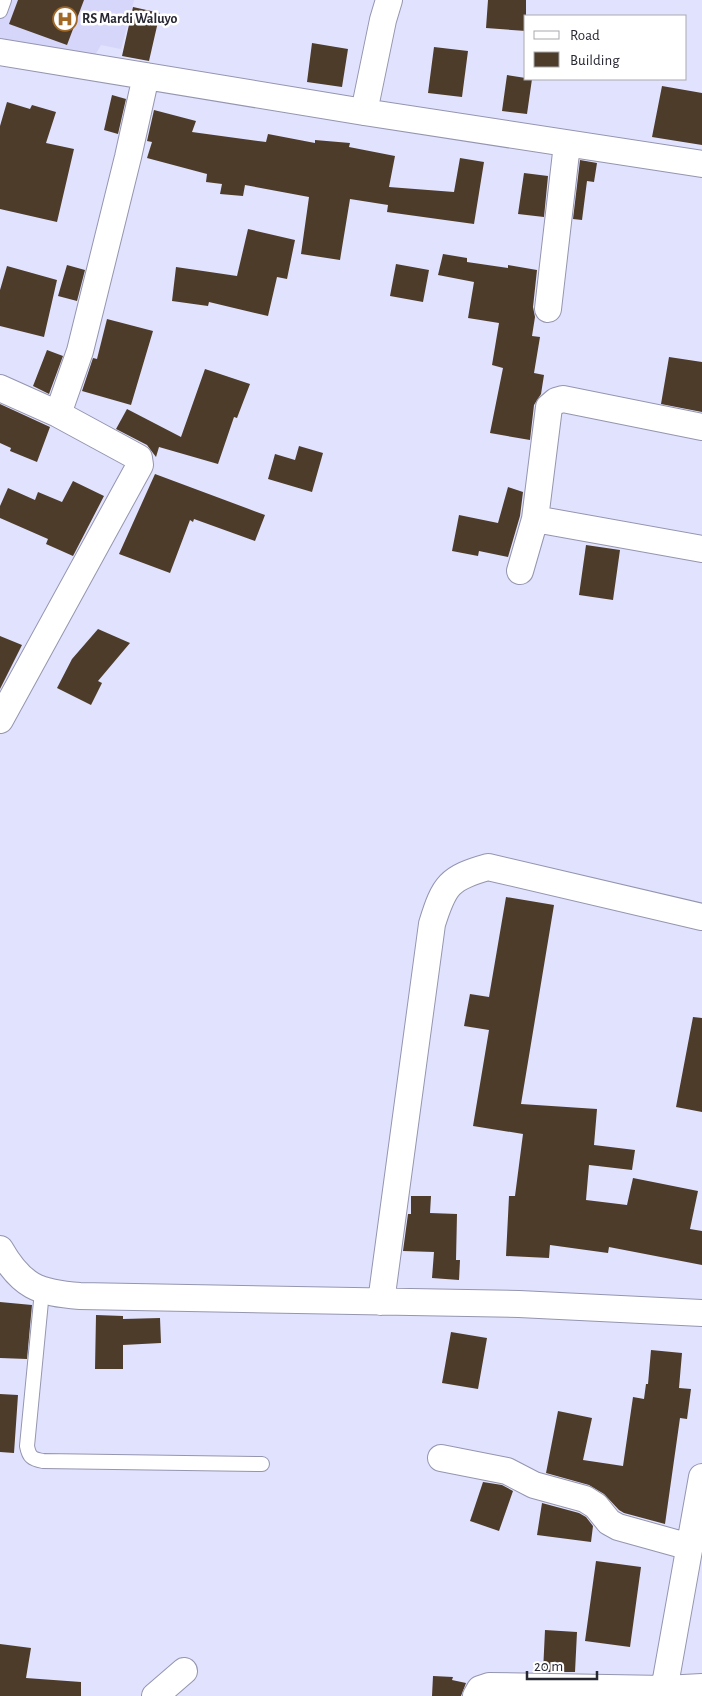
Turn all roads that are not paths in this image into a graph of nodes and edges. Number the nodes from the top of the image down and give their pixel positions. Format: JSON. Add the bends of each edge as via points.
{"nodes":[{"id":1,"x":4,"y":0,"type":"edge"},
{"id":2,"x":389,"y":0,"type":"edge"},
{"id":3,"x":0,"y":11,"type":"edge"},
{"id":4,"x":0,"y":52,"type":"edge"},
{"id":5,"x":146,"y":76,"type":"junction"},
{"id":6,"x":364,"y":112,"type":"junction"},
{"id":7,"x":567,"y":144,"type":"junction"},
{"id":8,"x":702,"y":164,"type":"edge"},
{"id":9,"x":548,"y":309,"type":"dead end"},
{"id":10,"x":0,"y":388,"type":"edge"},
{"id":11,"x":58,"y":414,"type":"junction"},
{"id":12,"x":702,"y":427,"type":"edge"},
{"id":13,"x":535,"y":519,"type":"junction"},
{"id":14,"x":702,"y":549,"type":"edge"},
{"id":15,"x":520,"y":571,"type":"dead end"},
{"id":16,"x":0,"y":720,"type":"edge"},
{"id":17,"x":702,"y":918,"type":"edge"},
{"id":18,"x":0,"y":1249,"type":"edge"},
{"id":19,"x":42,"y":1291,"type":"junction"},
{"id":20,"x":381,"y":1302,"type":"junction"},
{"id":21,"x":702,"y":1313,"type":"edge"},
{"id":22,"x":440,"y":1458,"type":"dead end"},
{"id":23,"x":262,"y":1464,"type":"dead end"},
{"id":24,"x":702,"y":1477,"type":"edge"},
{"id":25,"x":690,"y":1547,"type":"junction"},
{"id":26,"x":184,"y":1671,"type":"dead end"},
{"id":27,"x":702,"y":1687,"type":"edge"},
{"id":28,"x":664,"y":1692,"type":"edge"},
{"id":29,"x":155,"y":1696,"type":"edge"},
{"id":30,"x":476,"y":1696,"type":"edge"}],
"edges":[{"from":1,"to":3,"type":"lane"},
{"from":2,"to":6,"type":"street"},
{"from":4,"to":5,"type":"street"},
{"from":5,"to":6,"type":"street"},
{"from":5,"to":11,"type":"street","via":[[80,352]]},
{"from":6,"to":7,"type":"street"},
{"from":7,"to":8,"type":"street"},
{"from":7,"to":9,"type":"street"},
{"from":10,"to":11,"type":"street"},
{"from":11,"to":16,"type":"street","via":[[139,458],[140,465]]},
{"from":12,"to":13,"type":"street","via":[[563,399],[556,401],[549,407]]},
{"from":13,"to":14,"type":"street"},
{"from":13,"to":15,"type":"street"},
{"from":17,"to":20,"type":"street","via":[[488,867],[464,874],[448,887],[439,900],[432,924]]},
{"from":18,"to":19,"type":"street","via":[[21,1279]]},
{"from":19,"to":20,"type":"street","via":[[80,1296]]},
{"from":19,"to":23,"type":"lane","via":[[27,1446],[28,1455],[33,1459]]},
{"from":20,"to":21,"type":"street","via":[[519,1304]]},
{"from":22,"to":25,"type":"street","via":[[507,1471],[534,1485],[585,1499],[618,1527]]},
{"from":24,"to":25,"type":"street"},
{"from":25,"to":28,"type":"street"},
{"from":26,"to":29,"type":"street"},
{"from":27,"to":28,"type":"street"},
{"from":28,"to":30,"type":"street","via":[[489,1686],[480,1689]]}]}
